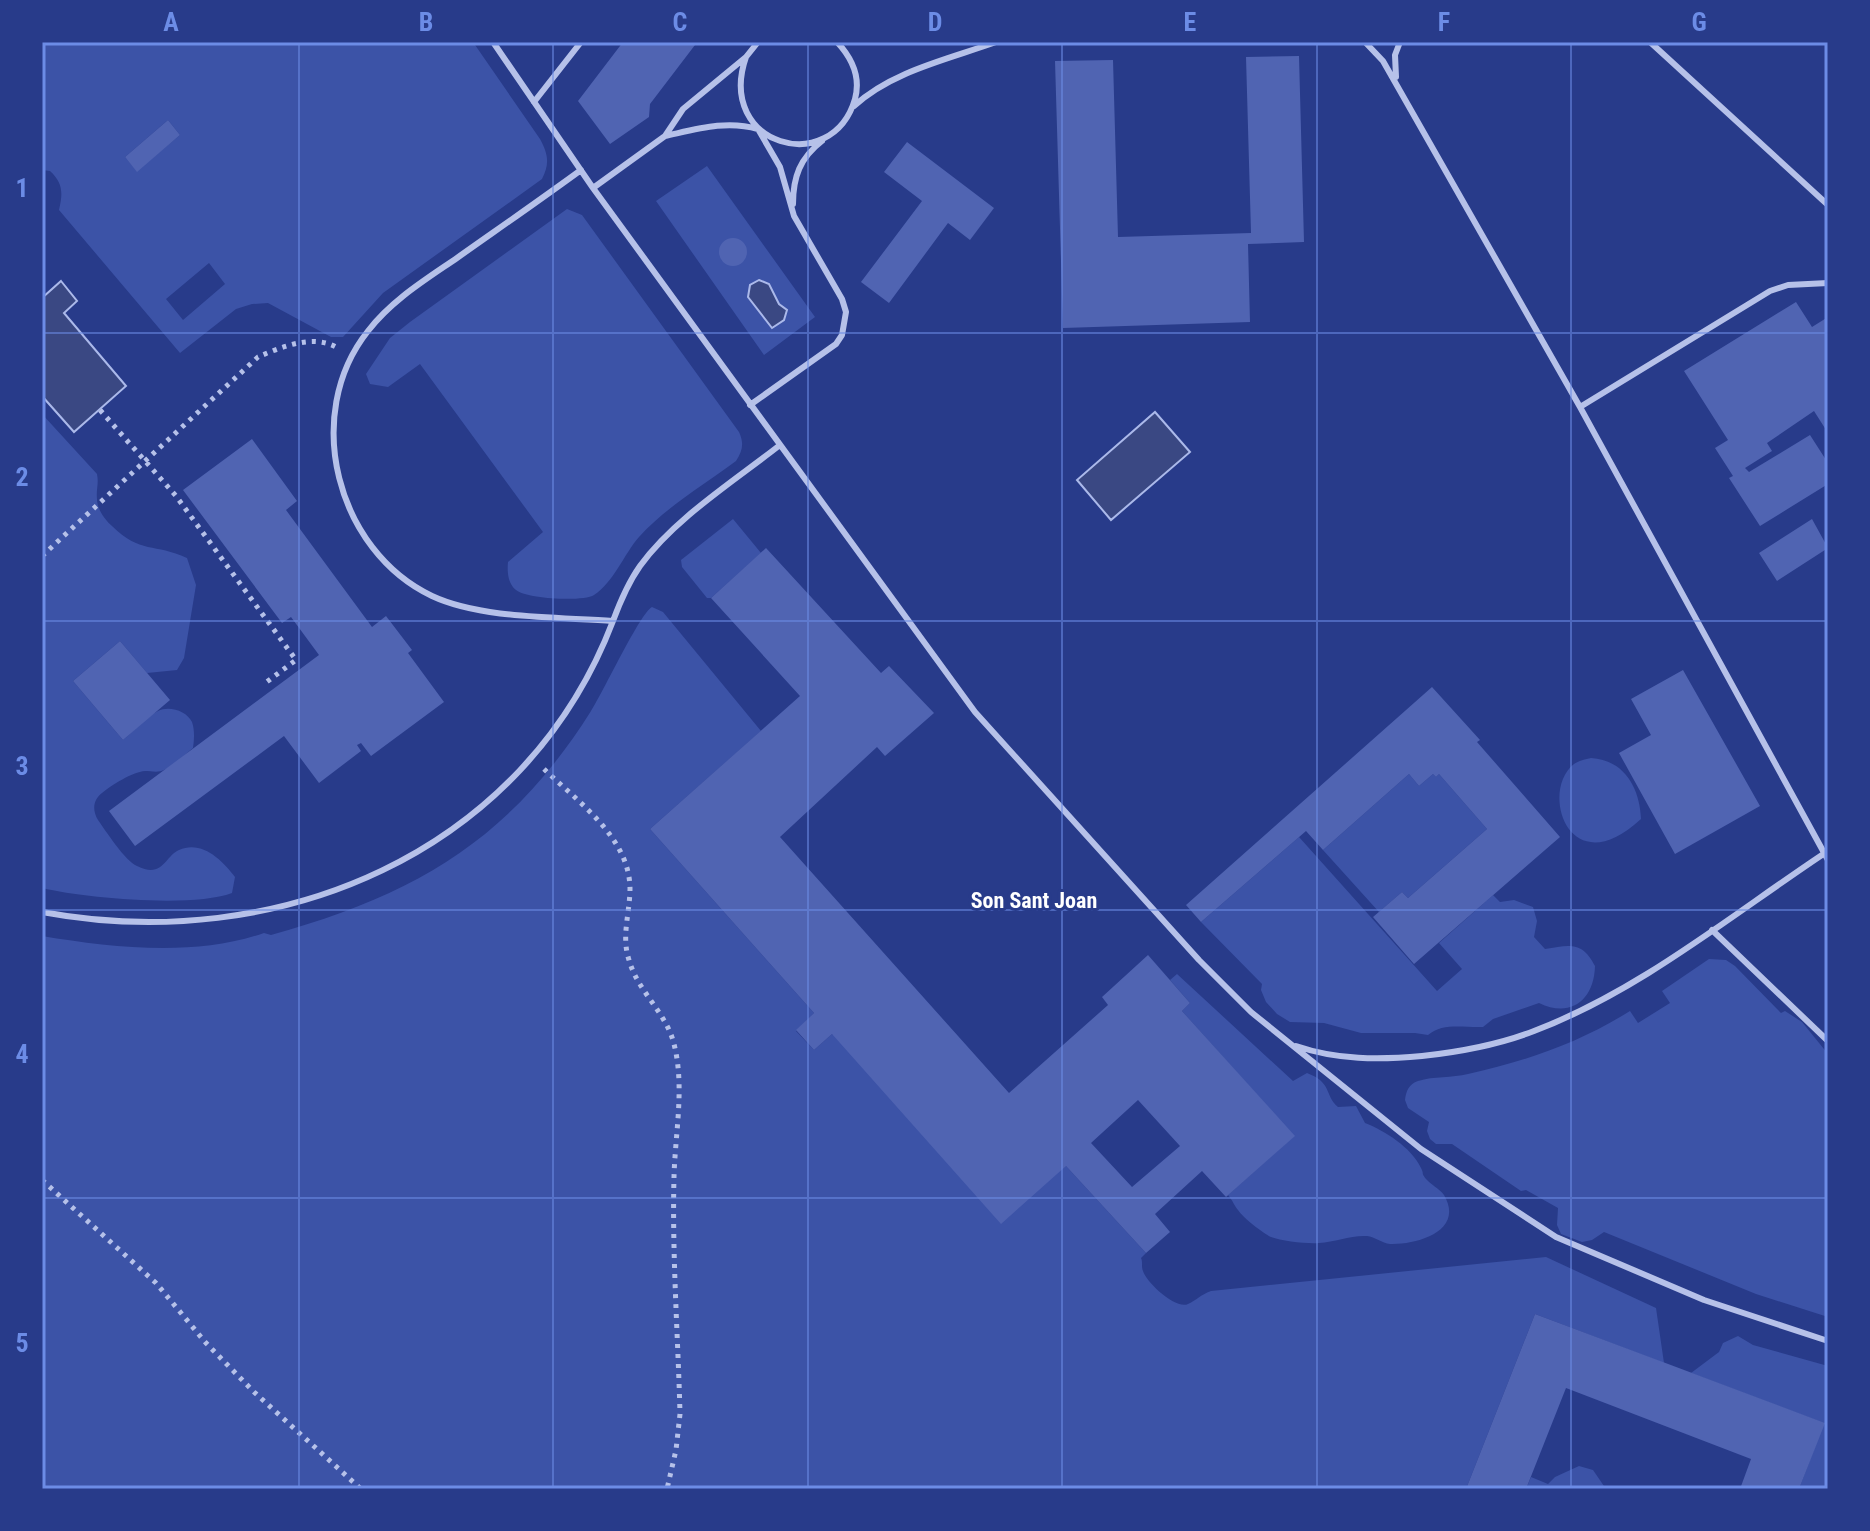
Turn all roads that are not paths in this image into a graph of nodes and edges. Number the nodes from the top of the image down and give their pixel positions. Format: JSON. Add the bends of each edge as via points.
{"nodes":[{"id":1,"x":493,"y":42,"type":"edge"},
{"id":2,"x":581,"y":42,"type":"edge"},
{"id":3,"x":758,"y":42,"type":"edge"},
{"id":4,"x":837,"y":42,"type":"edge"},
{"id":5,"x":855,"y":42,"type":"edge"},
{"id":6,"x":866,"y":42,"type":"edge"},
{"id":7,"x":996,"y":42,"type":"edge"},
{"id":8,"x":1365,"y":42,"type":"edge"},
{"id":9,"x":1400,"y":42,"type":"edge"},
{"id":10,"x":1650,"y":42,"type":"edge"},
{"id":11,"x":746,"y":57,"type":"junction"},
{"id":12,"x":1399,"y":88,"type":"junction"},
{"id":13,"x":534,"y":102,"type":"junction"},
{"id":14,"x":852,"y":108,"type":"junction"},
{"id":15,"x":758,"y":129,"type":"junction"},
{"id":16,"x":665,"y":136,"type":"junction"},
{"id":17,"x":827,"y":136,"type":"junction"},
{"id":18,"x":581,"y":170,"type":"junction"},
{"id":19,"x":593,"y":188,"type":"junction"},
{"id":20,"x":1828,"y":205,"type":"edge"},
{"id":21,"x":794,"y":216,"type":"junction"},
{"id":22,"x":1828,"y":283,"type":"edge"},
{"id":23,"x":750,"y":405,"type":"junction"},
{"id":24,"x":1580,"y":407,"type":"junction"},
{"id":25,"x":780,"y":445,"type":"junction"},
{"id":26,"x":613,"y":621,"type":"junction"},
{"id":27,"x":1827,"y":855,"type":"edge"},
{"id":28,"x":42,"y":912,"type":"edge"},
{"id":29,"x":1712,"y":930,"type":"junction"},
{"id":30,"x":1828,"y":1041,"type":"edge"},
{"id":31,"x":1289,"y":1044,"type":"junction"},
{"id":32,"x":1828,"y":1341,"type":"edge"}],
"edges":[{"from":1,"to":13,"type":"lane"},
{"from":2,"to":13,"type":"lane"},
{"from":3,"to":11,"type":"lane"},
{"from":4,"to":14,"type":"lane","via":[[856,72]]},
{"from":5,"to":6,"type":"lane"},
{"from":7,"to":14,"type":"lane","via":[[897,78]]},
{"from":8,"to":12,"type":"lane"},
{"from":9,"to":12,"type":"lane","via":[[1394,67]]},
{"from":10,"to":20,"type":"lane"},
{"from":11,"to":15,"type":"lane","via":[[740,96]]},
{"from":11,"to":16,"type":"lane","via":[[683,109]]},
{"from":12,"to":24,"type":"lane"},
{"from":13,"to":18,"type":"lane"},
{"from":14,"to":17,"type":"lane"},
{"from":15,"to":16,"type":"lane","via":[[721,124]]},
{"from":15,"to":17,"type":"lane","via":[[792,144]]},
{"from":15,"to":21,"type":"lane","via":[[780,167]]},
{"from":16,"to":19,"type":"lane"},
{"from":17,"to":21,"type":"lane","via":[[801,162],[793,187]]},
{"from":18,"to":19,"type":"lane"},
{"from":18,"to":26,"type":"lane","via":[[395,302],[365,334],[351,355],[336,403],[334,441],[347,508],[377,553],[414,586],[453,604],[491,611]]},
{"from":19,"to":23,"type":"lane"},
{"from":21,"to":23,"type":"lane","via":[[842,299],[845,324],[836,344]]},
{"from":22,"to":24,"type":"lane","via":[[1770,291]]},
{"from":23,"to":25,"type":"lane"},
{"from":24,"to":27,"type":"lane"},
{"from":25,"to":26,"type":"lane","via":[[654,548]]},
{"from":25,"to":31,"type":"lane","via":[[975,712],[1199,960]]},
{"from":26,"to":28,"type":"lane","via":[[590,672],[533,757],[479,808],[412,855],[335,892],[212,919],[130,922]]},
{"from":27,"to":29,"type":"lane"},
{"from":29,"to":30,"type":"lane"},
{"from":29,"to":31,"type":"lane","via":[[1587,1008],[1511,1038],[1397,1058],[1342,1057]]},
{"from":31,"to":32,"type":"lane","via":[[1421,1149],[1556,1237],[1704,1300]]}]}
